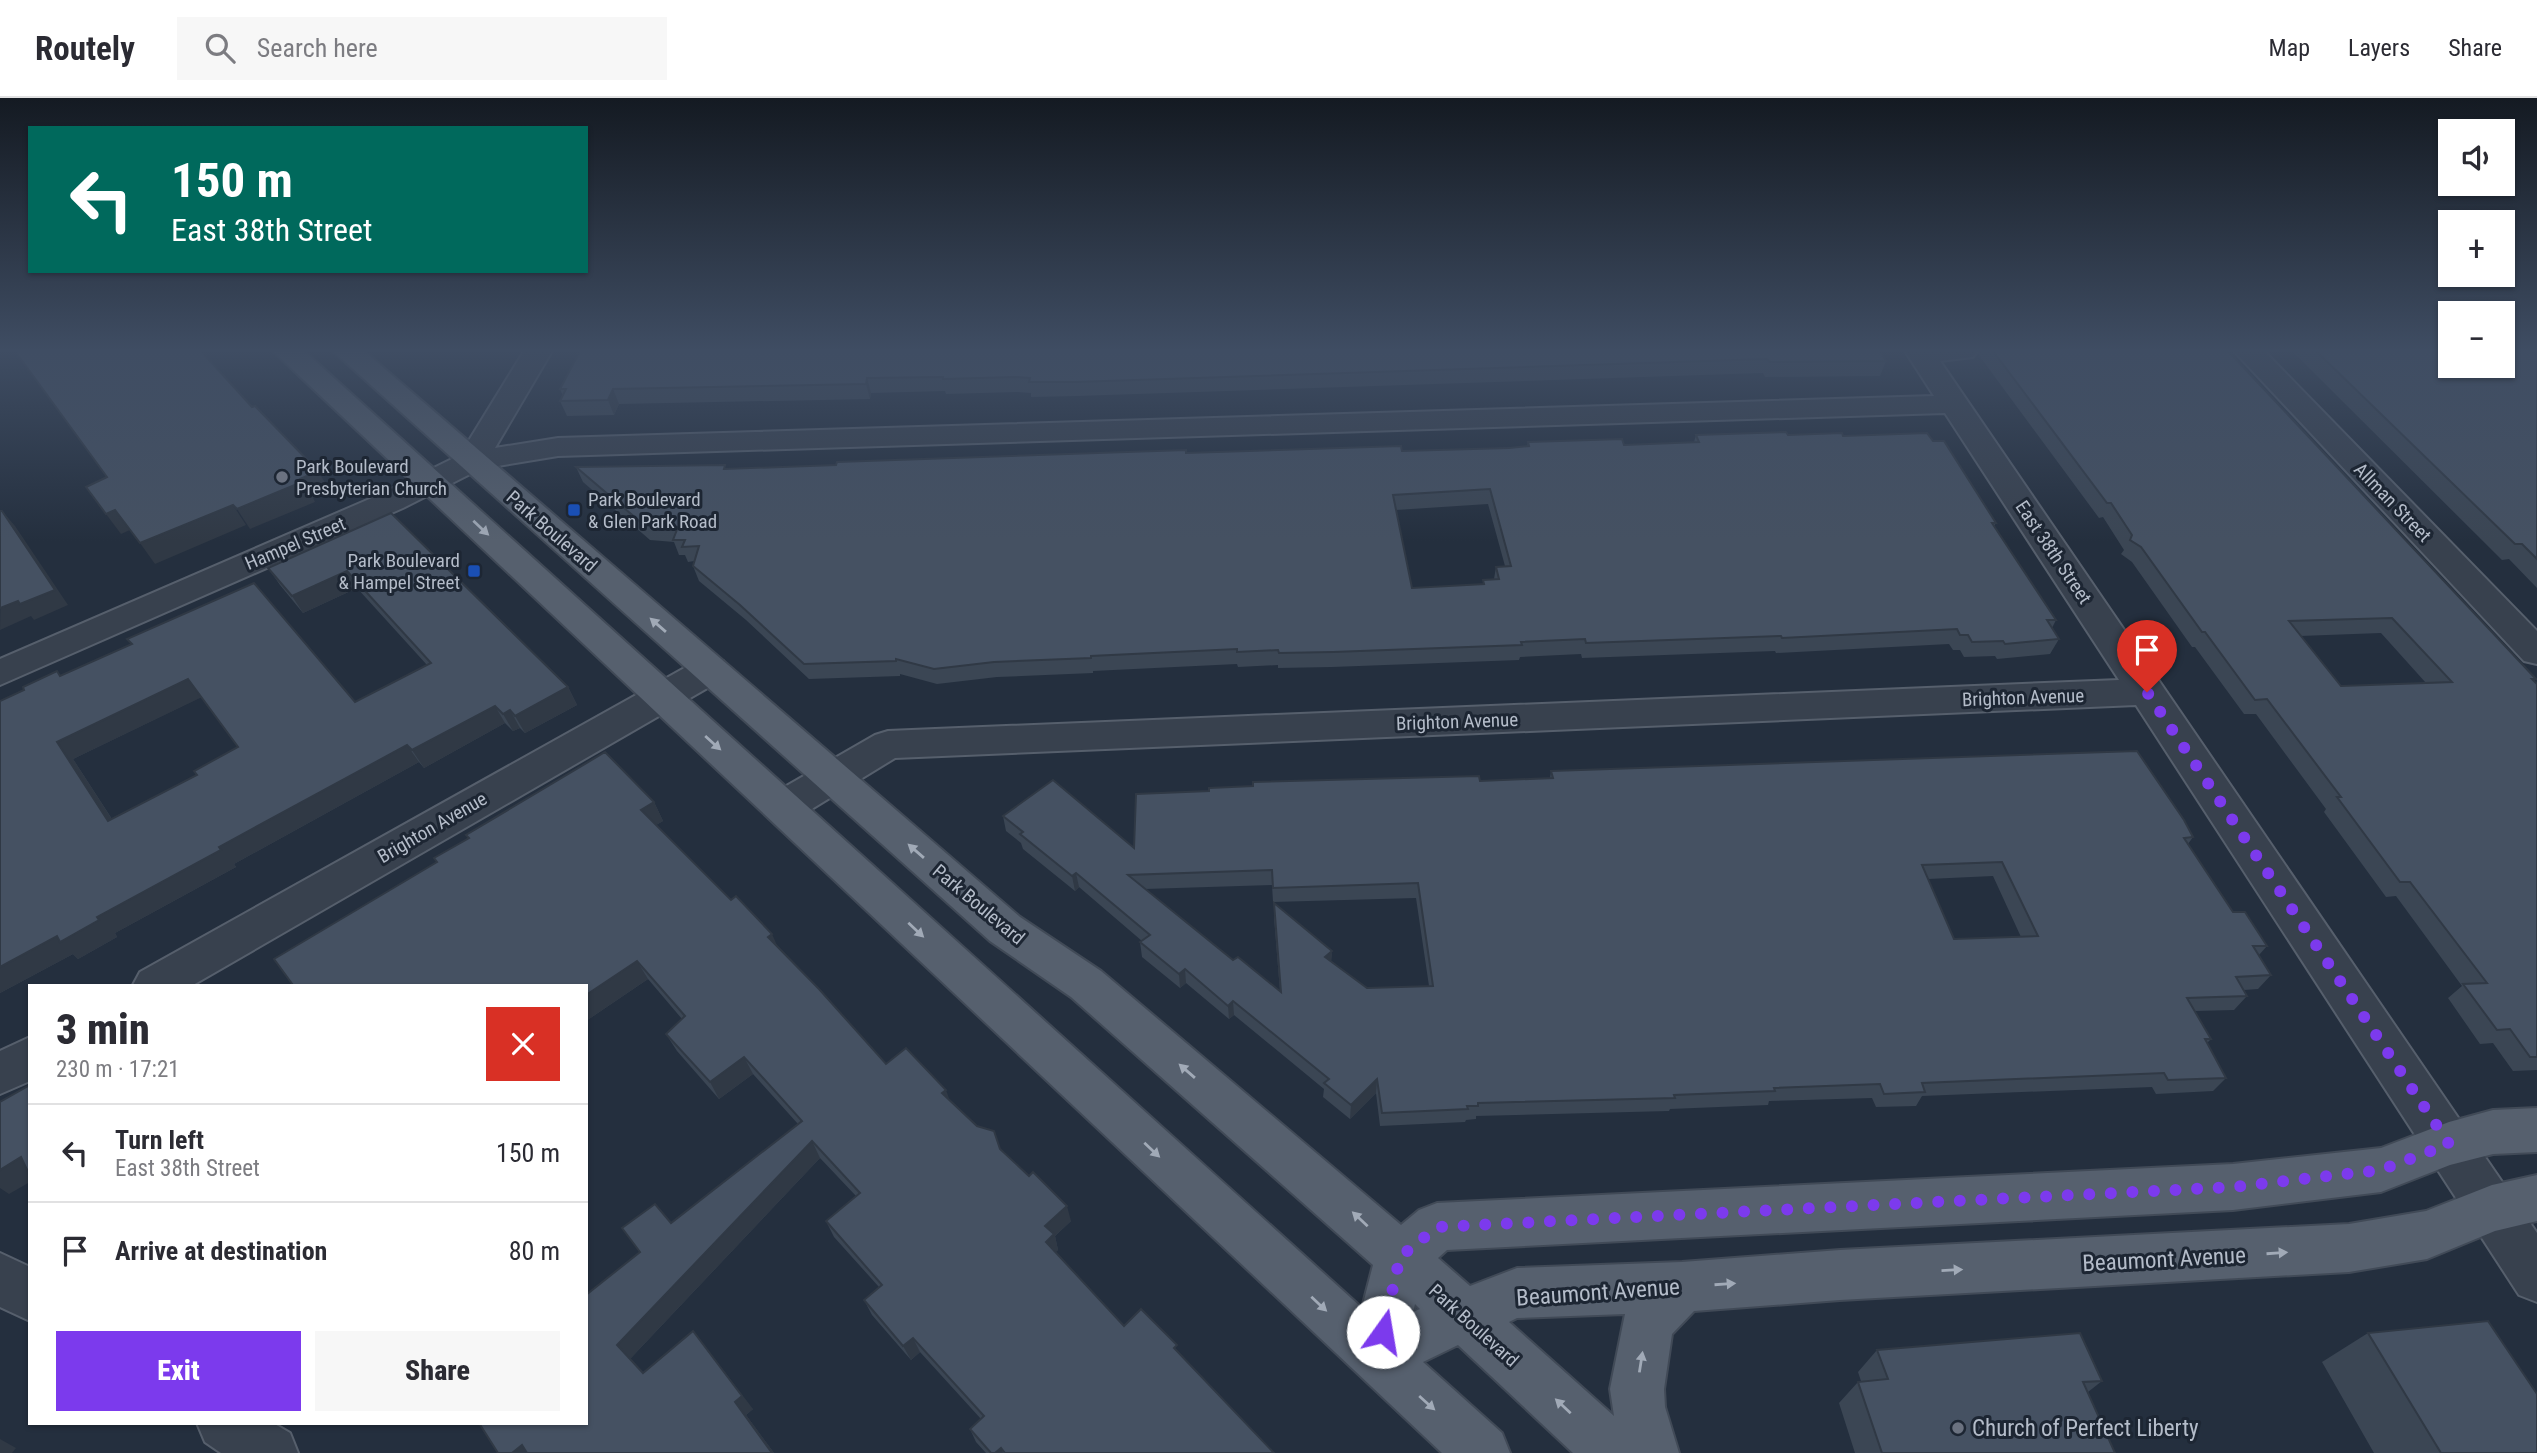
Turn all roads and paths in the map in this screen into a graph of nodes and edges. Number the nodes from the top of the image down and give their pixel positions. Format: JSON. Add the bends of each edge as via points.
{"nodes":[{"id":1,"x":354,"y":414,"type":"edge"},
{"id":2,"x":419,"y":414,"type":"edge"},
{"id":3,"x":500,"y":414,"type":"edge"},
{"id":4,"x":1622,"y":414,"type":"edge"},
{"id":5,"x":1961,"y":414,"type":"edge"},
{"id":6,"x":2309,"y":414,"type":"edge"},
{"id":7,"x":472,"y":461,"type":"junction"},
{"id":8,"x":430,"y":482,"type":"junction"},
{"id":9,"x":2537,"y":652,"type":"edge"},
{"id":10,"x":710,"y":670,"type":"junction"},
{"id":11,"x":0,"y":673,"type":"edge"},
{"id":12,"x":2147,"y":692,"type":"junction"},
{"id":13,"x":663,"y":696,"type":"junction"},
{"id":14,"x":832,"y":778,"type":"junction"},
{"id":15,"x":783,"y":807,"type":"junction"},
{"id":16,"x":157,"y":984,"type":"edge"},
{"id":17,"x":28,"y":1058,"type":"edge"},
{"id":18,"x":0,"y":1074,"type":"edge"},
{"id":19,"x":2537,"y":1130,"type":"edge"},
{"id":20,"x":2449,"y":1144,"type":"junction"},
{"id":21,"x":2514,"y":1203,"type":"edge"},
{"id":22,"x":1400,"y":1257,"type":"junction"},
{"id":23,"x":0,"y":1278,"type":"edge"},
{"id":24,"x":2537,"y":1278,"type":"edge"},
{"id":25,"x":1682,"y":1287,"type":"junction"},
{"id":26,"x":28,"y":1295,"type":"edge"},
{"id":27,"x":1463,"y":1315,"type":"junction"},
{"id":28,"x":1377,"y":1357,"type":"junction"},
{"id":29,"x":227,"y":1425,"type":"edge"},
{"id":30,"x":270,"y":1453,"type":"edge"},
{"id":31,"x":1482,"y":1453,"type":"edge"},
{"id":32,"x":1613,"y":1453,"type":"edge"},
{"id":33,"x":1651,"y":1453,"type":"edge"}],
"edges":[{"from":1,"to":8,"type":"main road"},
{"from":2,"to":7,"type":"main road","name":"Park Boulevard"},
{"from":3,"to":7,"type":"street"},
{"from":4,"to":7,"type":"street","name":"Hampel Street","via":[[558,447]]},
{"from":5,"to":12,"type":"street","name":"East 38th Street"},
{"from":6,"to":9,"type":"street","name":"Allman Street"},
{"from":7,"to":8,"type":"street","name":"Hampel Street"},
{"from":10,"to":7,"type":"main road","name":"Park Boulevard","one_way":true},
{"from":8,"to":11,"type":"street","name":"Hampel Street"},
{"from":8,"to":13,"type":"main road","one_way":true},
{"from":10,"to":13,"type":"street","name":"Brighton Avenue"},
{"from":10,"to":14,"type":"main road","name":"Park Boulevard"},
{"from":12,"to":14,"type":"street","name":"Brighton Avenue","via":[[888,745]]},
{"from":12,"to":20,"type":"street","name":"East 38th Street"},
{"from":13,"to":15,"type":"main road","one_way":true},
{"from":13,"to":16,"type":"street","name":"Brighton Avenue"},
{"from":14,"to":15,"type":"street","name":"Brighton Avenue"},
{"from":22,"to":14,"type":"main road","name":"Park Boulevard","one_way":true,"via":[[1086,984],[1005,929]]},
{"from":15,"to":28,"type":"main road","one_way":true},
{"from":17,"to":18,"type":"street"},
{"from":19,"to":20,"type":"main road","via":[[2493,1132]]},
{"from":20,"to":21,"type":"street","name":"East 38th Street"},
{"from":20,"to":22,"type":"main road","via":[[2381,1170],[2233,1187],[1437,1227]]},
{"from":21,"to":24,"type":"street","name":"East 38th Street"},
{"from":25,"to":21,"type":"main road","name":"Beaumont Avenue","one_way":true,"via":[[2349,1248],[2427,1235]]},
{"from":22,"to":27,"type":"main road","name":"Park Boulevard"},
{"from":22,"to":28,"type":"main road"},
{"from":23,"to":26,"type":"street"},
{"from":25,"to":27,"type":"main road","name":"Beaumont Avenue","via":[[1517,1293]]},
{"from":33,"to":25,"type":"main road","one_way":true,"via":[[1637,1389],[1648,1322]]},
{"from":27,"to":28,"type":"main road","name":"Beaumont Avenue"},
{"from":32,"to":27,"type":"main road","name":"Park Boulevard","one_way":true},
{"from":28,"to":31,"type":"main road","one_way":true},
{"from":29,"to":30,"type":"street"}]}
